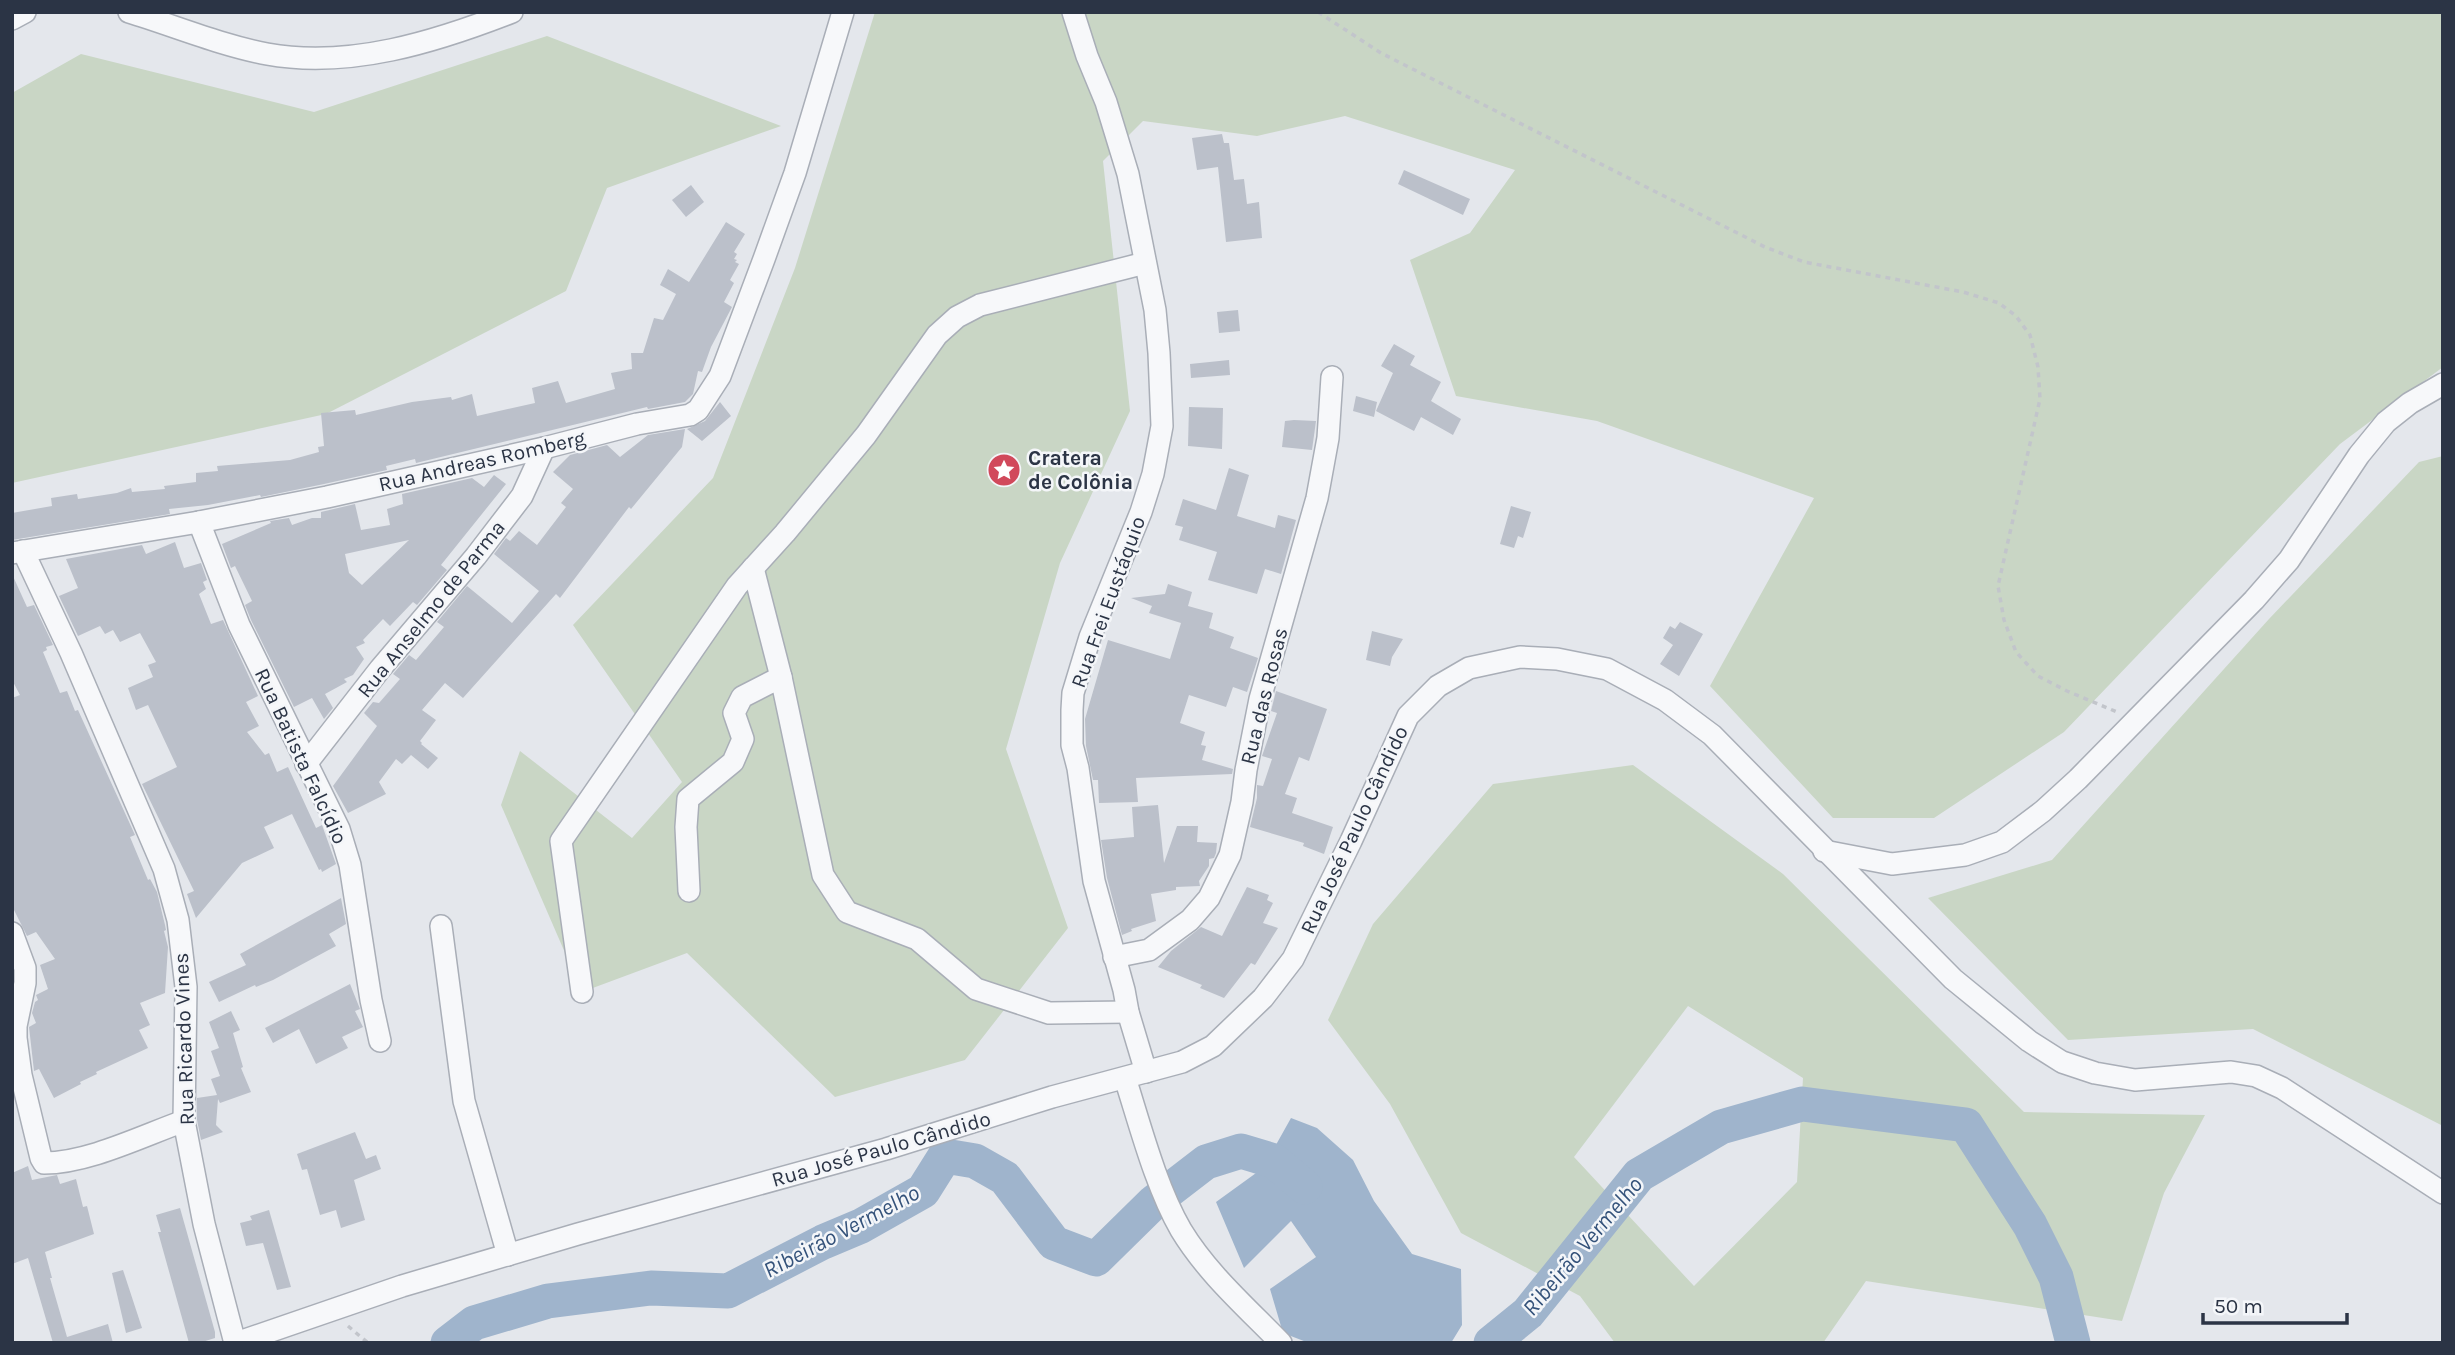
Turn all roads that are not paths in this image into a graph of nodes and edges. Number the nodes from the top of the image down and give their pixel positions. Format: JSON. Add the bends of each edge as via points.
{"nodes":[{"id":1,"x":26,"y":12,"type":"edge"},
{"id":2,"x":129,"y":12,"type":"edge"},
{"id":3,"x":512,"y":12,"type":"edge"},
{"id":4,"x":844,"y":12,"type":"edge"},
{"id":5,"x":1073,"y":12,"type":"edge"},
{"id":6,"x":12,"y":19,"type":"edge"},
{"id":7,"x":1145,"y":263,"type":"junction"},
{"id":8,"x":1332,"y":377,"type":"dead end"},
{"id":9,"x":2443,"y":384,"type":"edge"},
{"id":10,"x":544,"y":448,"type":"junction"},
{"id":11,"x":199,"y":522,"type":"junction"},
{"id":12,"x":18,"y":552,"type":"edge"},
{"id":13,"x":753,"y":568,"type":"junction"},
{"id":14,"x":781,"y":677,"type":"junction"},
{"id":15,"x":306,"y":764,"type":"junction"},
{"id":16,"x":1824,"y":850,"type":"junction"},
{"id":17,"x":689,"y":891,"type":"dead end"},
{"id":18,"x":440,"y":926,"type":"dead end"},
{"id":19,"x":12,"y":933,"type":"edge"},
{"id":20,"x":1114,"y":957,"type":"junction"},
{"id":21,"x":582,"y":992,"type":"dead end"},
{"id":22,"x":1128,"y":1012,"type":"junction"},
{"id":23,"x":380,"y":1041,"type":"dead end"},
{"id":24,"x":1146,"y":1072,"type":"junction"},
{"id":25,"x":1125,"y":1078,"type":"junction"},
{"id":26,"x":184,"y":1121,"type":"junction"},
{"id":27,"x":2443,"y":1193,"type":"edge"},
{"id":28,"x":508,"y":1255,"type":"junction"},
{"id":29,"x":235,"y":1343,"type":"edge"},
{"id":30,"x":1281,"y":1343,"type":"edge"}],
"edges":[{"from":1,"to":6,"type":"street"},
{"from":2,"to":3,"type":"street","via":[[227,45],[298,58],[399,48]]},
{"from":4,"to":10,"type":"street","name":"Rua Andreas Romberg","via":[[795,173],[720,376],[698,410]]},
{"from":5,"to":7,"type":"street","name":"Rua Frei Eustáquio","via":[[1126,164]]},
{"from":7,"to":13,"type":"street","via":[[980,305],[957,317],[937,335],[866,435]]},
{"from":7,"to":20,"type":"street","name":"Rua Frei Eustáquio","via":[[1155,310],[1162,426],[1153,474],[1090,637],[1072,710],[1072,745],[1094,881]]},
{"from":8,"to":20,"type":"street","name":"Rua das Rosas","via":[[1328,438],[1317,498],[1260,699],[1230,855],[1209,898],[1191,920],[1149,950]]},
{"from":9,"to":16,"type":"street","via":[[2386,422],[2289,560],[2254,600],[2078,779],[2002,842],[1965,855],[1892,864]]},
{"from":10,"to":11,"type":"street","name":"Rua Andreas Romberg"},
{"from":10,"to":15,"type":"street","name":"Rua Anselmo de Parma","via":[[522,496]]},
{"from":11,"to":12,"type":"street","name":"Rua Andreas Romberg"},
{"from":11,"to":15,"type":"street","name":"Rua Batista Falcídio","via":[[239,625]]},
{"from":12,"to":26,"type":"street","name":"Rua Ricardo Vines","via":[[71,653],[163,869],[178,920],[186,987]]},
{"from":13,"to":14,"type":"street"},
{"from":13,"to":21,"type":"street","via":[[561,841]]},
{"from":14,"to":17,"type":"street","via":[[742,697],[734,713],[743,739],[733,762],[688,799]]},
{"from":14,"to":22,"type":"street","via":[[823,875],[847,912],[917,939],[976,989],[1049,1013]]},
{"from":15,"to":23,"type":"street","name":"Rua Batista Falcídio","via":[[339,829],[350,865]]},
{"from":16,"to":24,"type":"street","name":"Rua José Paulo Cândido","via":[[1712,735],[1665,700],[1607,669],[1520,657],[1469,668],[1438,687],[1408,716],[1293,959],[1263,998],[1213,1046],[1182,1062]]},
{"from":16,"to":27,"type":"street","name":"Rua José Paulo Cândido","via":[[1952,979],[2062,1062],[2135,1080],[2231,1072],[2256,1076],[2282,1088]]},
{"from":18,"to":28,"type":"street","via":[[464,1101]]},
{"from":19,"to":26,"type":"street","via":[[25,968],[16,1038],[44,1163],[98,1152]]},
{"from":20,"to":22,"type":"street","name":"Rua Frei Eustáquio"},
{"from":22,"to":24,"type":"street","name":"Rua Frei Eustáquio"},
{"from":24,"to":25,"type":"street","name":"Rua José Paulo Cândido"},
{"from":25,"to":28,"type":"street","name":"Rua José Paulo Cândido"},
{"from":25,"to":30,"type":"street","via":[[1174,1215],[1217,1277]]},
{"from":26,"to":29,"type":"street","name":"Rua Ricardo Vines","via":[[204,1224]]},
{"from":28,"to":29,"type":"street","name":"Rua José Paulo Cândido"}]}
